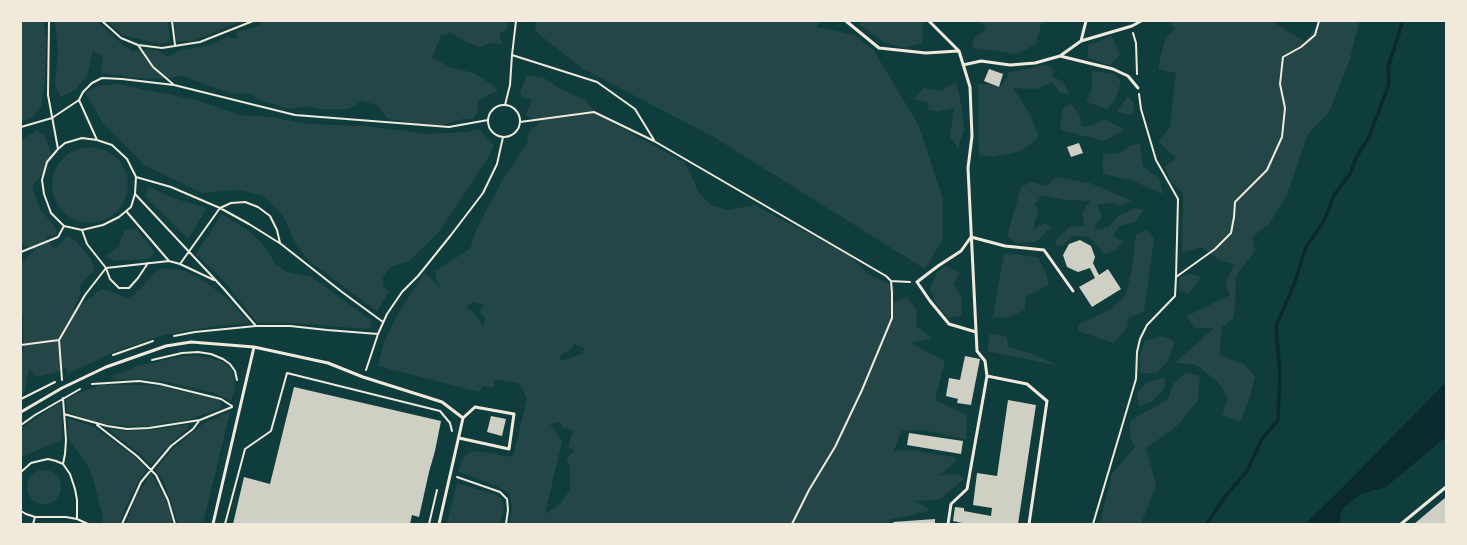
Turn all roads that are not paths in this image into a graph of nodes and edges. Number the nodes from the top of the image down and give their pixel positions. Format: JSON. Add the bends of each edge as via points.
{"nodes":[{"id":1,"x":846,"y":21,"type":"edge"},
{"id":2,"x":929,"y":21,"type":"edge"},
{"id":3,"x":1086,"y":21,"type":"edge"},
{"id":4,"x":1141,"y":21,"type":"edge"},
{"id":5,"x":1081,"y":41,"type":"junction"},
{"id":6,"x":959,"y":51,"type":"junction"},
{"id":7,"x":1060,"y":56,"type":"junction"},
{"id":8,"x":963,"y":65,"type":"junction"},
{"id":9,"x":1138,"y":88,"type":"road end"},
{"id":10,"x":971,"y":237,"type":"junction"},
{"id":11,"x":1073,"y":291,"type":"dead end"},
{"id":12,"x":976,"y":332,"type":"junction"},
{"id":13,"x":254,"y":347,"type":"junction"},
{"id":14,"x":988,"y":376,"type":"junction"},
{"id":15,"x":21,"y":412,"type":"edge"},
{"id":16,"x":463,"y":418,"type":"junction"},
{"id":17,"x":459,"y":438,"type":"junction"},
{"id":18,"x":1446,"y":487,"type":"edge"},
{"id":19,"x":213,"y":524,"type":"edge"},
{"id":20,"x":440,"y":524,"type":"edge"},
{"id":21,"x":948,"y":524,"type":"edge"},
{"id":22,"x":1029,"y":524,"type":"edge"},
{"id":23,"x":1401,"y":524,"type":"edge"}],
"edges":[{"from":1,"to":6,"type":"lane","via":[[879,48],[926,53]]},
{"from":2,"to":6,"type":"lane"},
{"from":3,"to":5,"type":"lane"},
{"from":4,"to":5,"type":"lane"},
{"from":5,"to":7,"type":"lane"},
{"from":6,"to":8,"type":"lane"},
{"from":7,"to":8,"type":"lane","via":[[1010,65],[981,61]]},
{"from":7,"to":9,"type":"lane","via":[[1113,69],[1128,76]]},
{"from":8,"to":10,"type":"lane","via":[[970,87],[972,136],[968,168]]},
{"from":10,"to":11,"type":"lane","via":[[1005,246],[1044,250]]},
{"from":10,"to":12,"type":"lane"},
{"from":10,"to":12,"type":"lane","via":[[961,251],[917,282],[949,324]]},
{"from":12,"to":14,"type":"lane","via":[[977,351],[985,362]]},
{"from":13,"to":15,"type":"lane","via":[[191,342],[166,346],[106,367],[62,388]]},
{"from":13,"to":16,"type":"lane","via":[[328,363],[442,402]]},
{"from":13,"to":19,"type":"lane"},
{"from":14,"to":21,"type":"lane","via":[[967,489],[951,504]]},
{"from":14,"to":22,"type":"lane","via":[[1027,384],[1047,401]]},
{"from":16,"to":17,"type":"lane"},
{"from":16,"to":17,"type":"lane","via":[[475,407],[514,414],[508,449]]},
{"from":17,"to":20,"type":"lane"},
{"from":18,"to":23,"type":"lane"}]}
